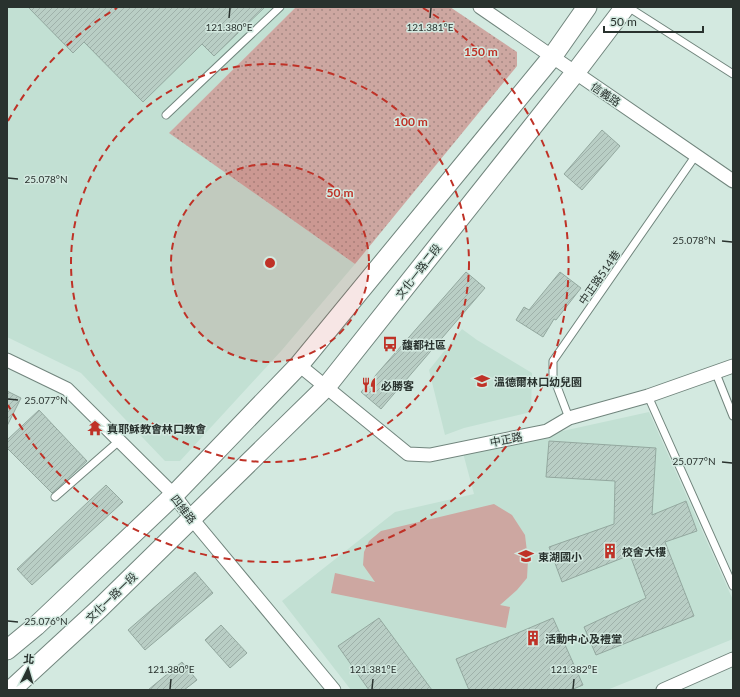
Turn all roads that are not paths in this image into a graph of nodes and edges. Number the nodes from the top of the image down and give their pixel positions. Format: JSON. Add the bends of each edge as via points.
{"nodes":[{"id":1,"x":280,"y":7,"type":"edge"},
{"id":2,"x":480,"y":7,"type":"edge"},
{"id":3,"x":587,"y":7,"type":"edge"},
{"id":4,"x":625,"y":7,"type":"edge"},
{"id":5,"x":628,"y":7,"type":"edge"},
{"id":6,"x":552,"y":57,"type":"junction"},
{"id":7,"x":575,"y":73,"type":"junction"},
{"id":8,"x":733,"y":74,"type":"edge"},
{"id":9,"x":166,"y":115,"type":"dead end"},
{"id":10,"x":696,"y":156,"type":"junction"},
{"id":11,"x":733,"y":181,"type":"edge"},
{"id":12,"x":7,"y":360,"type":"edge"},
{"id":13,"x":298,"y":365,"type":"junction"},
{"id":14,"x":733,"y":366,"type":"edge"},
{"id":15,"x":715,"y":371,"type":"junction"},
{"id":16,"x":326,"y":387,"type":"junction"},
{"id":17,"x":648,"y":396,"type":"junction"},
{"id":18,"x":733,"y":416,"type":"edge"},
{"id":19,"x":569,"y":418,"type":"junction"},
{"id":20,"x":119,"y":441,"type":"junction"},
{"id":21,"x":174,"y":495,"type":"junction"},
{"id":22,"x":55,"y":497,"type":"dead end"},
{"id":23,"x":192,"y":519,"type":"junction"},
{"id":24,"x":733,"y":586,"type":"edge"},
{"id":25,"x":7,"y":650,"type":"edge"},
{"id":26,"x":733,"y":659,"type":"edge"},
{"id":27,"x":11,"y":690,"type":"edge"},
{"id":28,"x":334,"y":690,"type":"edge"},
{"id":29,"x":663,"y":690,"type":"edge"}],
"edges":[{"from":1,"to":9,"type":"lane"},
{"from":2,"to":6,"type":"street","name":"信義路"},
{"from":3,"to":6,"type":"main road"},
{"from":4,"to":7,"type":"main road","name":"文化一路二段"},
{"from":5,"to":8,"type":"lane"},
{"from":6,"to":7,"type":"street","name":"信義路"},
{"from":6,"to":13,"type":"main road"},
{"from":7,"to":10,"type":"street","name":"信義路"},
{"from":7,"to":16,"type":"main road","name":"文化一路二段"},
{"from":10,"to":11,"type":"street","name":"信義路"},
{"from":10,"to":19,"type":"lane","name":"中正路514巷","via":[[553,361],[553,376]]},
{"from":12,"to":20,"type":"street","name":"四維路","via":[[67,389]]},
{"from":13,"to":16,"type":"street","name":"中正路"},
{"from":13,"to":21,"type":"main road"},
{"from":14,"to":15,"type":"street","name":"中正路"},
{"from":15,"to":17,"type":"street","name":"中正路"},
{"from":15,"to":18,"type":"lane"},
{"from":16,"to":19,"type":"street","name":"中正路","via":[[408,454],[430,455],[547,431]]},
{"from":16,"to":23,"type":"main road","name":"文化一路二段"},
{"from":17,"to":19,"type":"street","name":"中正路"},
{"from":17,"to":24,"type":"lane"},
{"from":20,"to":21,"type":"street","name":"四維路"},
{"from":20,"to":22,"type":"lane"},
{"from":21,"to":23,"type":"street","name":"四維路"},
{"from":21,"to":25,"type":"main road","via":[[36,626]]},
{"from":23,"to":27,"type":"main road","name":"文化一路一段"},
{"from":23,"to":28,"type":"street","name":"四維路"},
{"from":26,"to":29,"type":"street"}]}
